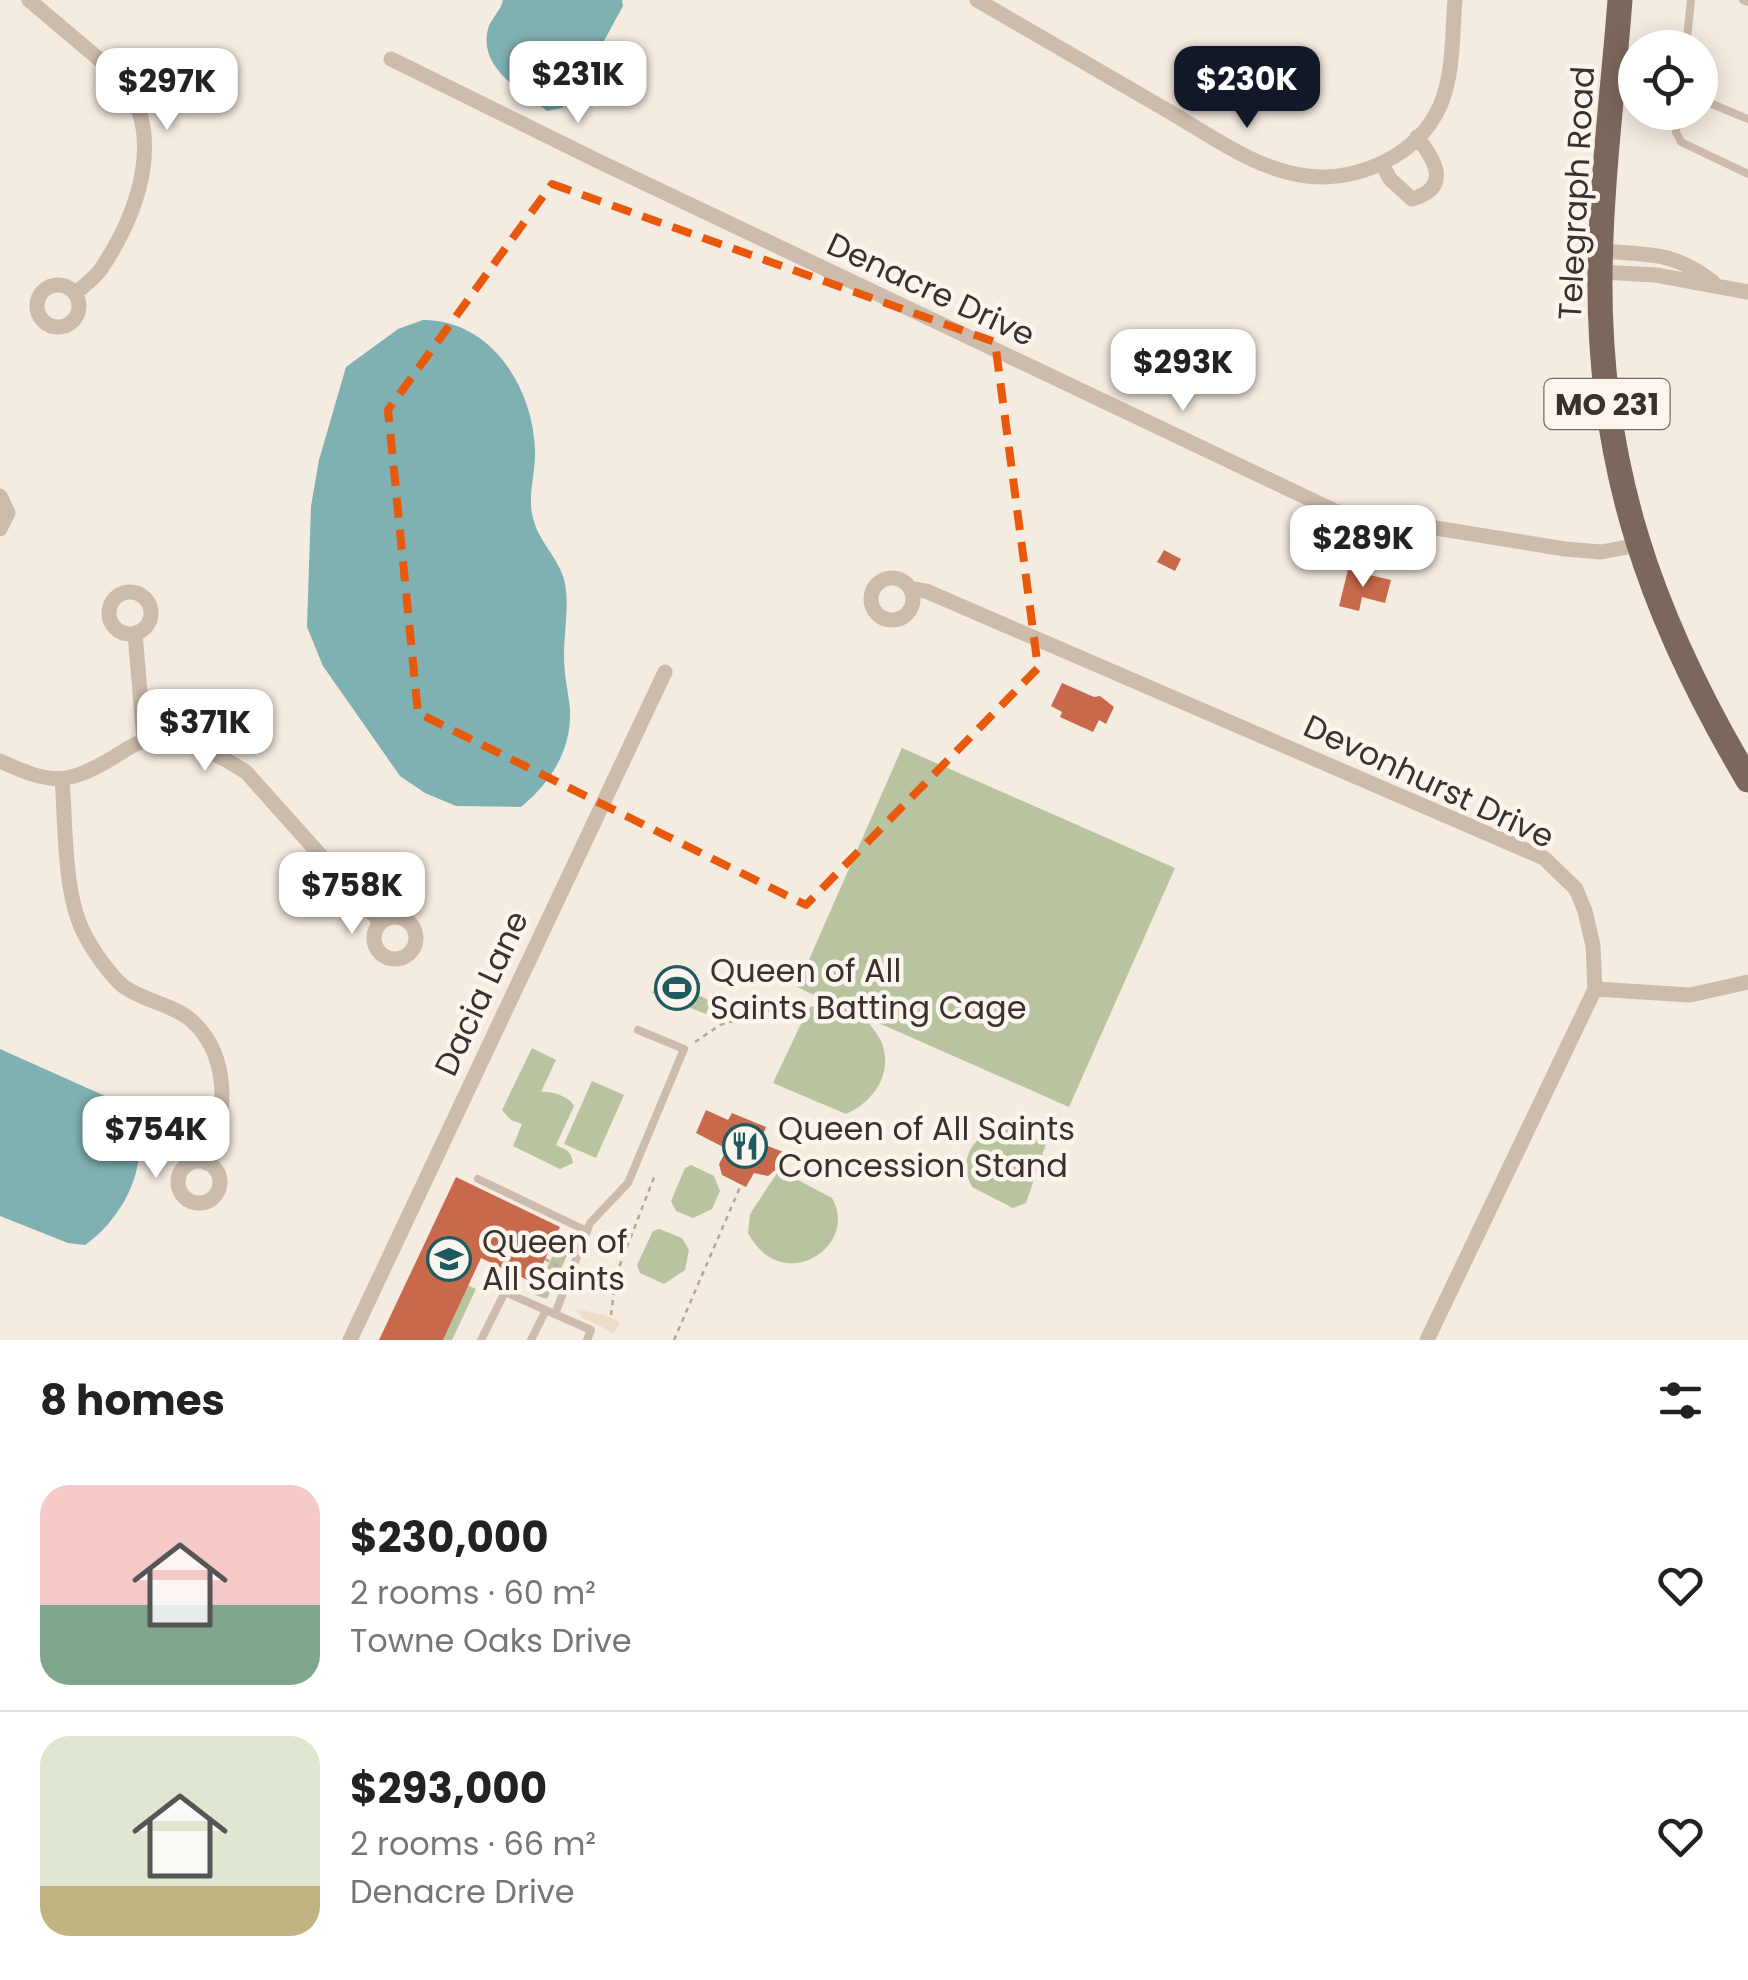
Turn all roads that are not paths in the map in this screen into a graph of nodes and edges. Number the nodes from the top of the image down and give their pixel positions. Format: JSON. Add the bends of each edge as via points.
{"nodes":[{"id":1,"x":30,"y":0,"type":"edge"},
{"id":2,"x":977,"y":0,"type":"edge"},
{"id":3,"x":1455,"y":0,"type":"edge"},
{"id":4,"x":1620,"y":0,"type":"edge"},
{"id":5,"x":1691,"y":0,"type":"edge"},
{"id":6,"x":1688,"y":30,"type":"edge"},
{"id":7,"x":391,"y":58,"type":"dead end"},
{"id":8,"x":1718,"y":106,"type":"edge"},
{"id":9,"x":1748,"y":119,"type":"edge"},
{"id":10,"x":1676,"y":130,"type":"edge"},
{"id":11,"x":1417,"y":137,"type":"junction"},
{"id":12,"x":1382,"y":164,"type":"junction"},
{"id":13,"x":1748,"y":174,"type":"edge"},
{"id":14,"x":1600,"y":262,"type":"junction"},
{"id":15,"x":1748,"y":292,"type":"edge"},
{"id":16,"x":75,"y":294,"type":"dead end"},
{"id":17,"x":0,"y":496,"type":"edge"},
{"id":18,"x":0,"y":529,"type":"edge"},
{"id":19,"x":1638,"y":545,"type":"junction"},
{"id":20,"x":910,"y":588,"type":"dead end"},
{"id":21,"x":135,"y":633,"type":"dead end"},
{"id":22,"x":665,"y":672,"type":"dead end"},
{"id":23,"x":144,"y":740,"type":"junction"},
{"id":24,"x":0,"y":760,"type":"edge"},
{"id":25,"x":62,"y":779,"type":"junction"},
{"id":26,"x":1748,"y":780,"type":"edge"},
{"id":27,"x":381,"y":923,"type":"dead end"},
{"id":28,"x":1748,"y":982,"type":"edge"},
{"id":29,"x":1594,"y":989,"type":"junction"},
{"id":30,"x":638,"y":1030,"type":"dead end"},
{"id":31,"x":206,"y":1162,"type":"dead end"},
{"id":32,"x":478,"y":1179,"type":"dead end"},
{"id":33,"x":587,"y":1230,"type":"junction"},
{"id":34,"x":550,"y":1312,"type":"junction"},
{"id":35,"x":350,"y":1340,"type":"edge"},
{"id":36,"x":481,"y":1340,"type":"edge"},
{"id":37,"x":531,"y":1340,"type":"edge"},
{"id":38,"x":587,"y":1340,"type":"edge"},
{"id":39,"x":1427,"y":1340,"type":"edge"}],
"edges":[{"from":1,"to":16,"type":"street","via":[[118,76],[143,122],[144,167],[136,198],[102,269]]},
{"from":2,"to":12,"type":"street","via":[[1251,159],[1305,176]]},
{"from":3,"to":11,"type":"street","via":[[1447,84],[1433,120]]},
{"from":4,"to":14,"type":"main road","name":"Telegraph Road","number":"MO 231"},
{"from":5,"to":6,"type":"lane"},
{"from":7,"to":19,"type":"street","name":"Denacre Drive","via":[[1337,512],[1565,549],[1602,552]]},
{"from":8,"to":9,"type":"lane"},
{"from":10,"to":13,"type":"lane","via":[[1681,142]]},
{"from":11,"to":12,"type":"street"},
{"from":11,"to":12,"type":"street","via":[[1437,170],[1426,195],[1412,199],[1400,191]]},
{"from":14,"to":15,"type":"street","via":[[1670,257],[1716,284]]},
{"from":14,"to":19,"type":"main road","name":"Telegraph Road","number":"MO 231","via":[[1610,426]]},
{"from":17,"to":18,"type":"street","via":[[8,513]]},
{"from":19,"to":26,"type":"main road","name":"Telegraph Road","number":"MO 231","via":[[1671,636]]},
{"from":20,"to":29,"type":"street","name":"Devonhurst Drive","via":[[1544,858],[1576,889],[1590,924]]},
{"from":21,"to":23,"type":"street"},
{"from":22,"to":35,"type":"street","name":"Dacia Lane"},
{"from":23,"to":25,"type":"street","via":[[81,776]]},
{"from":23,"to":27,"type":"street","via":[[185,742],[246,772]]},
{"from":24,"to":25,"type":"street","via":[[33,776]]},
{"from":25,"to":31,"type":"street","via":[[71,886],[88,942],[123,986],[190,1018],[216,1063],[222,1114]]},
{"from":28,"to":29,"type":"street","via":[[1690,995]]},
{"from":29,"to":39,"type":"street","name":"Devonhurst Drive"},
{"from":30,"to":33,"type":"lane","via":[[684,1049],[628,1183]]},
{"from":32,"to":33,"type":"lane"},
{"from":33,"to":34,"type":"lane"},
{"from":34,"to":36,"type":"lane","via":[[505,1292]]},
{"from":34,"to":37,"type":"lane"},
{"from":34,"to":38,"type":"lane","via":[[591,1330]]}]}
